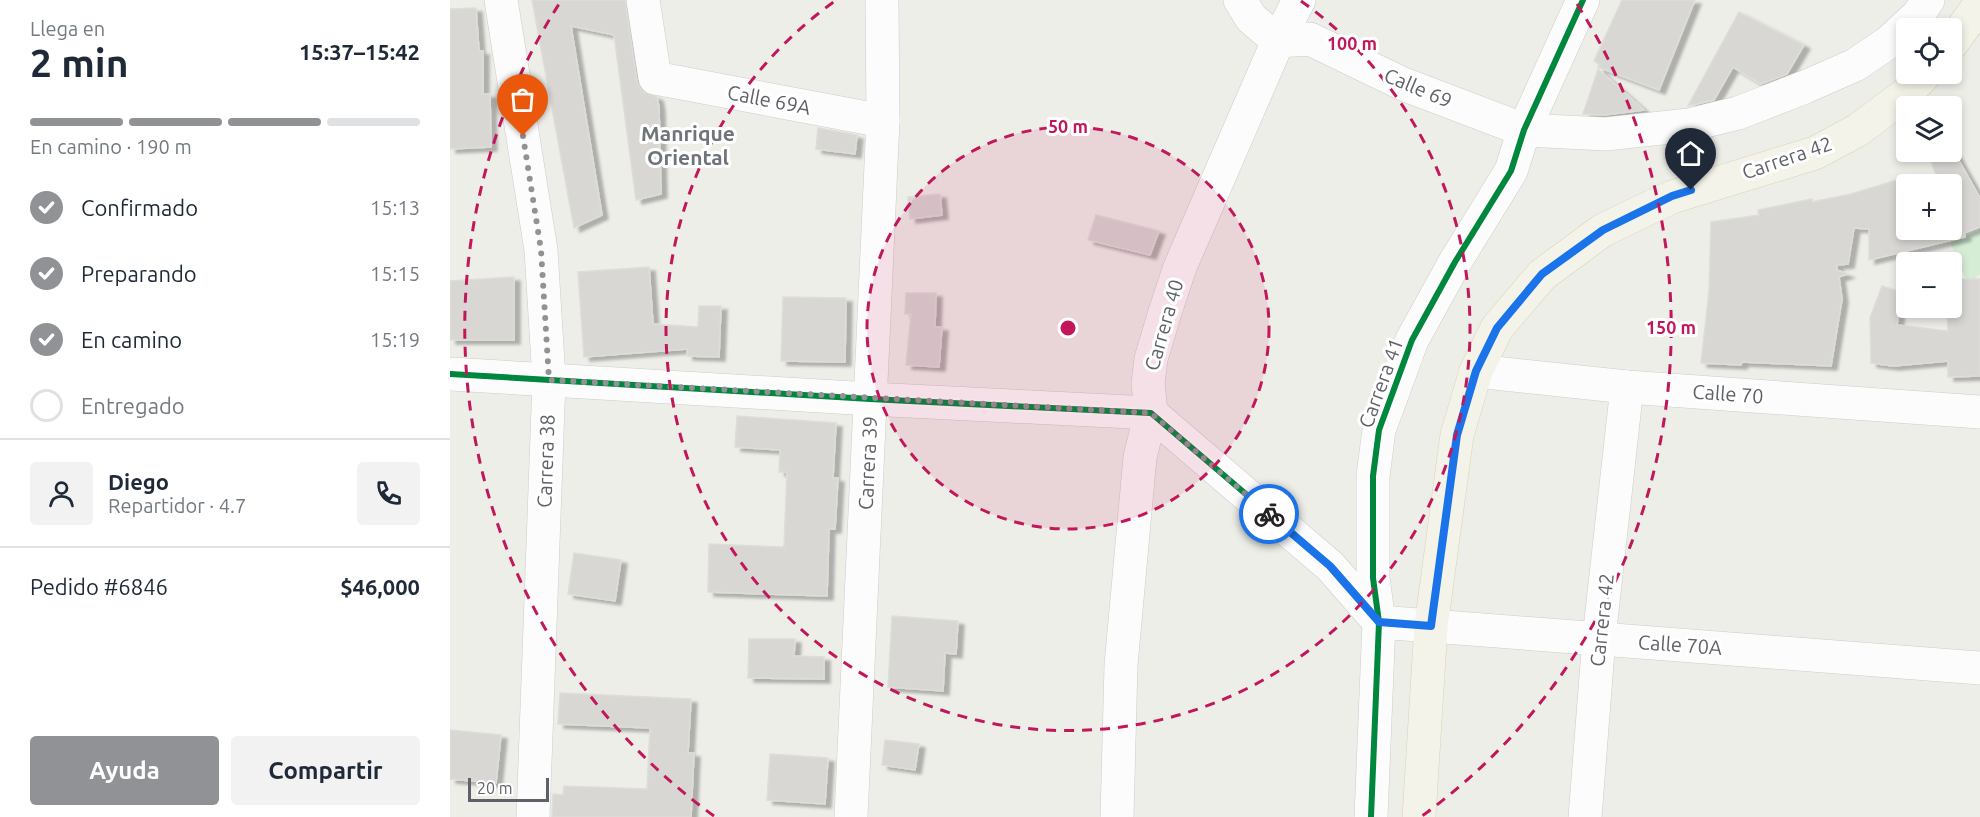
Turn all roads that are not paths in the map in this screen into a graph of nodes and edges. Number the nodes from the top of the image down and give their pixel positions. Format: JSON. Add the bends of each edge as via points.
{"nodes":[{"id":1,"x":501,"y":0,"type":"edge"},
{"id":2,"x":643,"y":0,"type":"edge"},
{"id":3,"x":882,"y":0,"type":"edge"},
{"id":4,"x":1240,"y":0,"type":"edge"},
{"id":5,"x":1299,"y":0,"type":"edge"},
{"id":6,"x":1583,"y":0,"type":"edge"},
{"id":7,"x":1928,"y":0,"type":"edge"},
{"id":8,"x":1278,"y":41,"type":"junction"},
{"id":9,"x":1916,"y":84,"type":"edge"},
{"id":10,"x":883,"y":121,"type":"junction"},
{"id":11,"x":1524,"y":130,"type":"junction"},
{"id":12,"x":1476,"y":371,"type":"junction"},
{"id":13,"x":450,"y":374,"type":"edge"},
{"id":14,"x":549,"y":380,"type":"junction"},
{"id":15,"x":1627,"y":387,"type":"junction"},
{"id":16,"x":870,"y":399,"type":"junction"},
{"id":17,"x":1980,"y":412,"type":"edge"},
{"id":18,"x":1151,"y":413,"type":"junction"},
{"id":19,"x":1379,"y":622,"type":"junction"},
{"id":20,"x":1431,"y":626,"type":"junction"},
{"id":21,"x":1599,"y":638,"type":"junction"},
{"id":22,"x":1980,"y":668,"type":"edge"},
{"id":23,"x":533,"y":817,"type":"edge"},
{"id":24,"x":851,"y":817,"type":"edge"},
{"id":25,"x":1117,"y":817,"type":"edge"},
{"id":26,"x":1371,"y":817,"type":"edge"},
{"id":27,"x":1419,"y":817,"type":"edge"},
{"id":28,"x":1586,"y":817,"type":"edge"}],
"edges":[{"from":1,"to":14,"type":"street","name":"Carrera 38","via":[[541,250]]},
{"from":2,"to":10,"type":"street","name":"Calle 69A","via":[[655,78]]},
{"from":3,"to":10,"type":"street","name":"Carrera 39"},
{"from":4,"to":8,"type":"street","via":[[1251,18]]},
{"from":5,"to":8,"type":"street","name":"Carrera 40"},
{"from":6,"to":11,"type":"street","name":"Carrera 41"},
{"from":7,"to":11,"type":"street","name":"Calle 69","via":[[1889,42],[1855,65],[1738,113],[1689,125],[1606,134]]},
{"from":8,"to":11,"type":"street","name":"Calle 69","via":[[1310,39],[1403,84]]},
{"from":8,"to":18,"type":"street","name":"Carrera 40","via":[[1164,312],[1151,359]]},
{"from":9,"to":12,"type":"main road","name":"Carrera 42","via":[[1858,130],[1815,153],[1672,196],[1603,230],[1542,274],[1497,328]]},
{"from":10,"to":16,"type":"street","name":"Carrera 39"},
{"from":11,"to":19,"type":"street","name":"Carrera 41","via":[[1511,171],[1412,340],[1379,430],[1373,476],[1373,578]]},
{"from":12,"to":15,"type":"street","name":"Calle 70"},
{"from":12,"to":20,"type":"main road","via":[[1457,435]]},
{"from":13,"to":14,"type":"street"},
{"from":14,"to":16,"type":"street"},
{"from":14,"to":23,"type":"street","name":"Carrera 38"},
{"from":15,"to":17,"type":"street","name":"Calle 70"},
{"from":15,"to":21,"type":"street","name":"Carrera 42"},
{"from":16,"to":18,"type":"street"},
{"from":16,"to":24,"type":"street","name":"Carrera 39"},
{"from":18,"to":19,"type":"street","via":[[1330,566]]},
{"from":18,"to":25,"type":"street","name":"Carrera 40","via":[[1140,457],[1121,665]]},
{"from":19,"to":20,"type":"street","name":"Calle 70A"},
{"from":19,"to":26,"type":"street","name":"Carrera 41"},
{"from":20,"to":21,"type":"street","name":"Calle 70A"},
{"from":20,"to":27,"type":"main road"},
{"from":21,"to":22,"type":"street","name":"Calle 70A"},
{"from":21,"to":28,"type":"street","name":"Carrera 42"}]}
